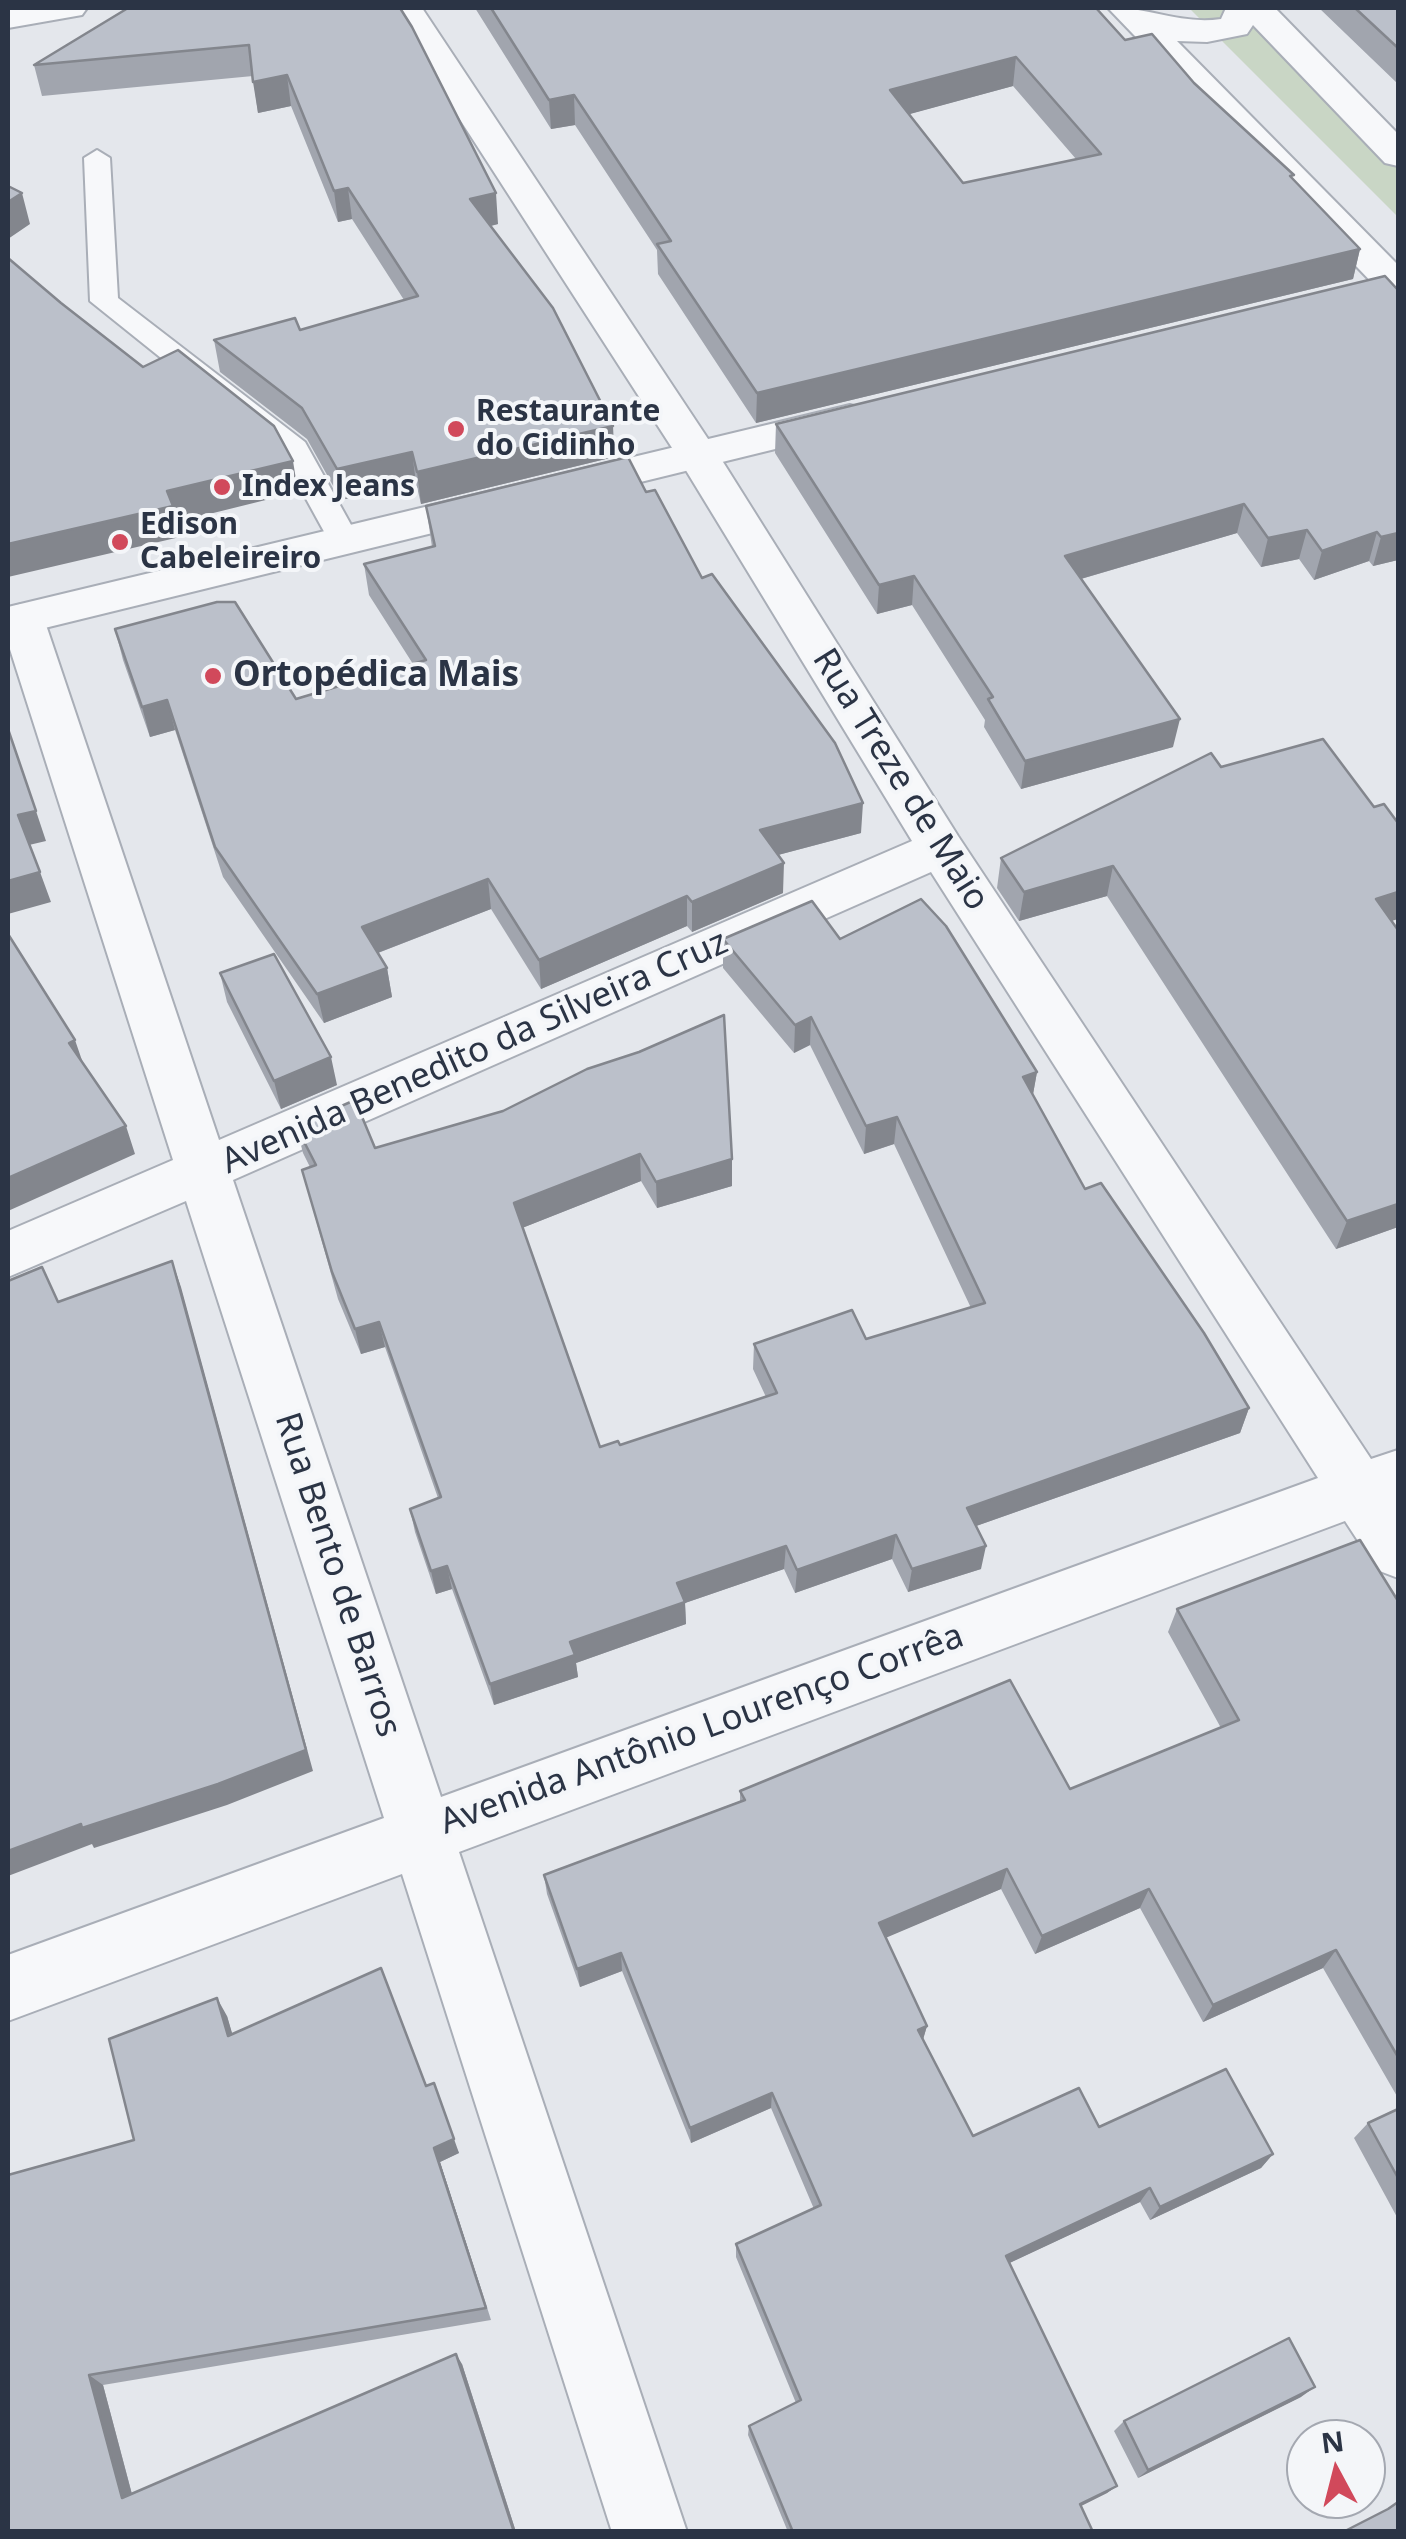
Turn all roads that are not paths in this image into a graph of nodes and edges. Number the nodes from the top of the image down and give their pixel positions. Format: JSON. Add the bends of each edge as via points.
{"nodes":[{"id":1,"x":70,"y":8,"type":"edge"},
{"id":2,"x":406,"y":8,"type":"edge"},
{"id":3,"x":1244,"y":8,"type":"edge"},
{"id":4,"x":1256,"y":8,"type":"edge"},
{"id":5,"x":1131,"y":10,"type":"edge"},
{"id":6,"x":8,"y":18,"type":"edge"},
{"id":7,"x":1398,"y":155,"type":"edge"},
{"id":8,"x":97,"y":158,"type":"dead end"},
{"id":9,"x":1384,"y":288,"type":"edge"},
{"id":10,"x":886,"y":410,"type":"edge"},
{"id":11,"x":697,"y":454,"type":"junction"},
{"id":12,"x":344,"y":541,"type":"junction"},
{"id":13,"x":15,"y":621,"type":"edge"},
{"id":14,"x":941,"y":848,"type":"junction"},
{"id":15,"x":204,"y":1172,"type":"junction"},
{"id":16,"x":8,"y":1255,"type":"edge"},
{"id":17,"x":1378,"y":1482,"type":"edge"},
{"id":18,"x":1398,"y":1551,"type":"edge"},
{"id":19,"x":423,"y":1832,"type":"junction"},
{"id":20,"x":8,"y":1988,"type":"edge"},
{"id":21,"x":650,"y":2532,"type":"edge"}],
"edges":[{"from":1,"to":6,"type":"street"},
{"from":2,"to":11,"type":"street","name":"Rua Treze de Maio"},
{"from":3,"to":5,"type":"street","via":[[1235,27],[1202,35],[1168,30]]},
{"from":4,"to":7,"type":"street"},
{"from":5,"to":9,"type":"street"},
{"from":8,"to":12,"type":"lane","via":[[104,301],[294,449]]},
{"from":10,"to":11,"type":"street"},
{"from":11,"to":12,"type":"street"},
{"from":11,"to":14,"type":"street","name":"Rua Treze de Maio"},
{"from":12,"to":13,"type":"street"},
{"from":13,"to":15,"type":"street","name":"Rua Bento de Barros"},
{"from":14,"to":15,"type":"street","name":"Avenida Benedito da Silveira Cruz"},
{"from":14,"to":17,"type":"street","name":"Rua Treze de Maio"},
{"from":15,"to":16,"type":"street","name":"Avenida Benedito da Silveira Cruz"},
{"from":15,"to":19,"type":"street","name":"Rua Bento de Barros"},
{"from":17,"to":18,"type":"street","name":"Rua Treze de Maio"},
{"from":17,"to":19,"type":"street","name":"Avenida Antônio Lourenço Corrêa"},
{"from":19,"to":20,"type":"street","name":"Avenida Antônio Lourenço Corrêa"},
{"from":19,"to":21,"type":"street","name":"Rua Bento de Barros"}]}
